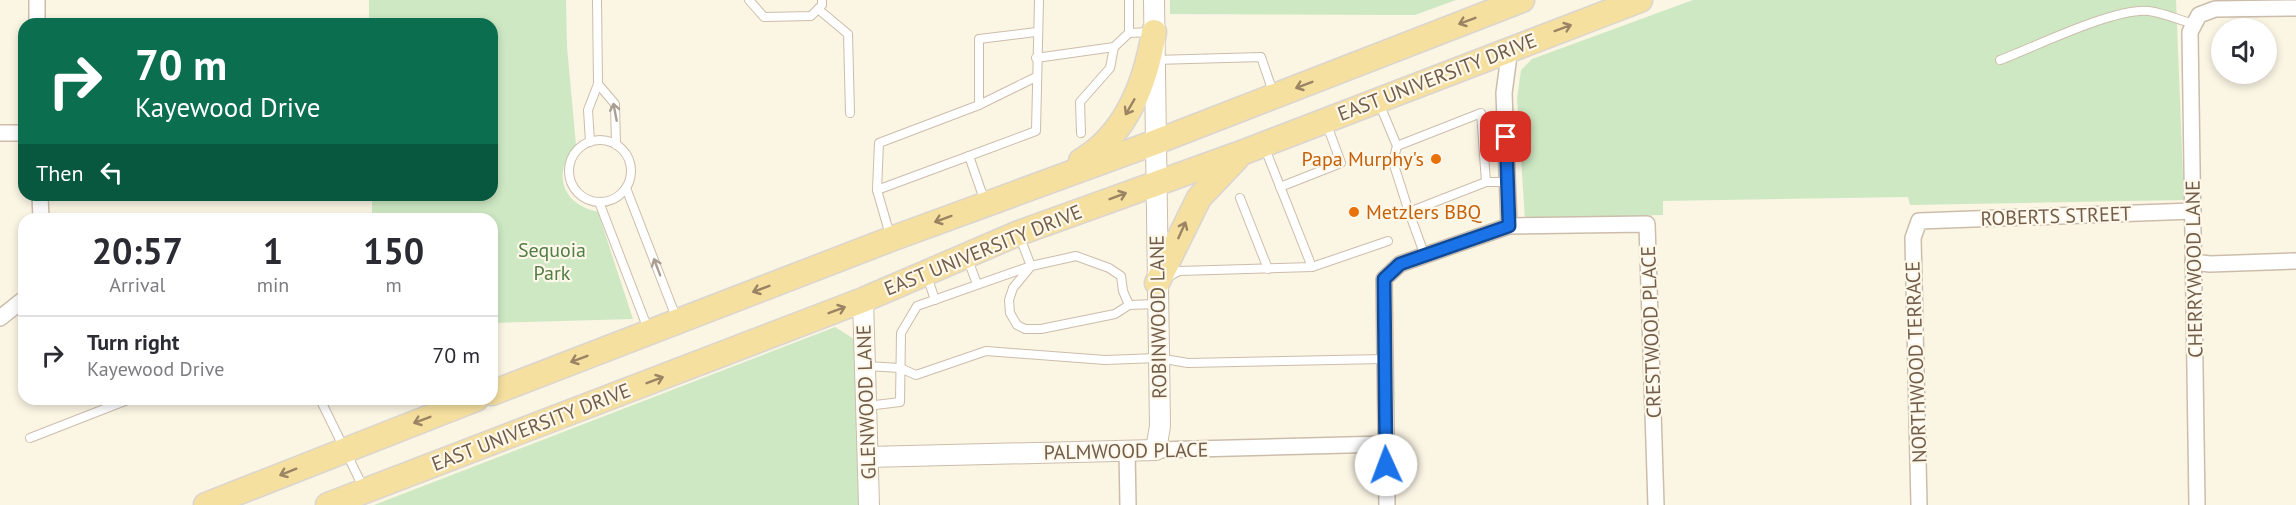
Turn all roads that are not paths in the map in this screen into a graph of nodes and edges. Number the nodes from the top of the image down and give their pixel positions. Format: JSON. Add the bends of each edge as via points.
{"nodes":[{"id":1,"x":37,"y":0,"type":"edge"},
{"id":2,"x":597,"y":0,"type":"edge"},
{"id":3,"x":749,"y":0,"type":"edge"},
{"id":4,"x":822,"y":0,"type":"edge"},
{"id":5,"x":1039,"y":0,"type":"edge"},
{"id":6,"x":1129,"y":0,"type":"edge"},
{"id":7,"x":1154,"y":0,"type":"edge"},
{"id":8,"x":1522,"y":0,"type":"edge"},
{"id":9,"x":1640,"y":0,"type":"edge"},
{"id":10,"x":2296,"y":8,"type":"edge"},
{"id":11,"x":818,"y":9,"type":"junction"},
{"id":12,"x":37,"y":18,"type":"edge"},
{"id":13,"x":2192,"y":28,"type":"junction"},
{"id":14,"x":1036,"y":32,"type":"junction"},
{"id":15,"x":1154,"y":32,"type":"junction"},
{"id":16,"x":1129,"y":33,"type":"junction"},
{"id":17,"x":1114,"y":47,"type":"junction"},
{"id":18,"x":1510,"y":48,"type":"junction"},
{"id":19,"x":1036,"y":58,"type":"junction"},
{"id":20,"x":1155,"y":60,"type":"junction"},
{"id":21,"x":2001,"y":60,"type":"dead end"},
{"id":22,"x":1036,"y":77,"type":"junction"},
{"id":23,"x":598,"y":84,"type":"junction"},
{"id":24,"x":1275,"y":97,"type":"junction"},
{"id":25,"x":1377,"y":99,"type":"junction"},
{"id":26,"x":979,"y":105,"type":"junction"},
{"id":27,"x":850,"y":113,"type":"dead end"},
{"id":28,"x":1325,"y":120,"type":"junction"},
{"id":29,"x":0,"y":133,"type":"edge"},
{"id":30,"x":18,"y":133,"type":"edge"},
{"id":31,"x":1081,"y":133,"type":"dead end"},
{"id":32,"x":590,"y":142,"type":"junction"},
{"id":33,"x":1156,"y":142,"type":"junction"},
{"id":34,"x":616,"y":145,"type":"junction"},
{"id":35,"x":1397,"y":146,"type":"junction"},
{"id":36,"x":1254,"y":148,"type":"junction"},
{"id":37,"x":969,"y":156,"type":"junction"},
{"id":38,"x":1046,"y":181,"type":"junction"},
{"id":39,"x":1486,"y":182,"type":"junction"},
{"id":40,"x":1507,"y":182,"type":"junction"},
{"id":41,"x":1155,"y":184,"type":"junction"},
{"id":42,"x":1280,"y":187,"type":"junction"},
{"id":43,"x":626,"y":188,"type":"junction"},
{"id":44,"x":877,"y":190,"type":"junction"},
{"id":45,"x":1240,"y":198,"type":"dead end"},
{"id":46,"x":599,"y":202,"type":"junction"},
{"id":47,"x":986,"y":203,"type":"junction"},
{"id":48,"x":2193,"y":211,"type":"junction"},
{"id":49,"x":1409,"y":212,"type":"junction"},
{"id":50,"x":1919,"y":221,"type":"joint"},
{"id":51,"x":1509,"y":226,"type":"junction"},
{"id":52,"x":1019,"y":233,"type":"junction"},
{"id":53,"x":891,"y":239,"type":"junction"},
{"id":54,"x":1388,"y":241,"type":"dead end"},
{"id":55,"x":1425,"y":256,"type":"junction"},
{"id":56,"x":967,"y":257,"type":"junction"},
{"id":57,"x":2296,"y":261,"type":"edge"},
{"id":58,"x":2193,"y":262,"type":"junction"},
{"id":59,"x":1031,"y":266,"type":"junction"},
{"id":60,"x":1312,"y":267,"type":"junction"},
{"id":61,"x":1268,"y":269,"type":"junction"},
{"id":62,"x":926,"y":274,"type":"junction"},
{"id":63,"x":977,"y":284,"type":"junction"},
{"id":64,"x":1157,"y":294,"type":"junction"},
{"id":65,"x":863,"y":300,"type":"junction"},
{"id":66,"x":935,"y":300,"type":"junction"},
{"id":67,"x":18,"y":304,"type":"edge"},
{"id":68,"x":1129,"y":305,"type":"junction"},
{"id":69,"x":0,"y":318,"type":"edge"},
{"id":70,"x":678,"y":322,"type":"junction"},
{"id":71,"x":649,"y":332,"type":"junction"},
{"id":72,"x":1158,"y":358,"type":"junction"},
{"id":73,"x":1384,"y":359,"type":"junction"},
{"id":74,"x":865,"y":365,"type":"junction"},
{"id":75,"x":900,"y":368,"type":"junction"},
{"id":76,"x":498,"y":391,"type":"edge"},
{"id":77,"x":115,"y":405,"type":"edge"},
{"id":78,"x":323,"y":405,"type":"edge"},
{"id":79,"x":460,"y":405,"type":"edge"},
{"id":80,"x":866,"y":406,"type":"junction"},
{"id":81,"x":30,"y":438,"type":"dead end"},
{"id":82,"x":1385,"y":444,"type":"junction"},
{"id":83,"x":343,"y":450,"type":"junction"},
{"id":84,"x":1156,"y":450,"type":"junction"},
{"id":85,"x":1127,"y":451,"type":"junction"},
{"id":86,"x":868,"y":457,"type":"junction"},
{"id":87,"x":365,"y":491,"type":"junction"},
{"id":88,"x":206,"y":505,"type":"edge"},
{"id":89,"x":328,"y":505,"type":"edge"},
{"id":90,"x":869,"y":505,"type":"edge"},
{"id":91,"x":1128,"y":505,"type":"edge"},
{"id":92,"x":1387,"y":505,"type":"edge"},
{"id":93,"x":1656,"y":505,"type":"edge"},
{"id":94,"x":1919,"y":505,"type":"edge"},
{"id":95,"x":2198,"y":505,"type":"edge"}],
"edges":[{"from":1,"to":12,"type":"street"},
{"from":2,"to":23,"type":"lane"},
{"from":3,"to":11,"type":"lane","via":[[764,17],[811,16]]},
{"from":4,"to":11,"type":"lane"},
{"from":5,"to":14,"type":"lane"},
{"from":6,"to":16,"type":"lane"},
{"from":7,"to":15,"type":"street","name":"ROBINWOOD LANE"},
{"from":8,"to":24,"type":"main road","name":"EAST UNIVERSITY DRIVE","one_way":true},
{"from":18,"to":9,"type":"main road","name":"EAST UNIVERSITY DRIVE","one_way":true},
{"from":10,"to":13,"type":"street","via":[[2215,9],[2199,15]]},
{"from":11,"to":27,"type":"lane","via":[[848,34]]},
{"from":13,"to":21,"type":"lane","via":[[2149,11],[2135,12],[2107,18]]},
{"from":13,"to":48,"type":"street","name":"CHERRYWOOD LANE"},
{"from":14,"to":19,"type":"lane"},
{"from":14,"to":26,"type":"lane","via":[[980,39]]},
{"from":15,"to":16,"type":"lane"},
{"from":15,"to":20,"type":"street","name":"ROBINWOOD LANE"},
{"from":15,"to":38,"type":"main road","one_way":true,"via":[[1144,79],[1119,126],[1086,158]]},
{"from":16,"to":17,"type":"lane"},
{"from":17,"to":19,"type":"lane"},
{"from":17,"to":31,"type":"lane","via":[[1110,68],[1080,102]]},
{"from":18,"to":25,"type":"main road","name":"EAST UNIVERSITY DRIVE"},
{"from":18,"to":40,"type":"street","via":[[1504,93]]},
{"from":19,"to":22,"type":"lane"},
{"from":20,"to":24,"type":"lane","via":[[1261,57]]},
{"from":20,"to":33,"type":"street","name":"ROBINWOOD LANE"},
{"from":22,"to":26,"type":"lane"},
{"from":22,"to":37,"type":"lane","via":[[1036,131]]},
{"from":23,"to":32,"type":"lane","via":[[588,110]]},
{"from":34,"to":23,"type":"lane","one_way":true,"via":[[615,104]]},
{"from":24,"to":33,"type":"main road","name":"EAST UNIVERSITY DRIVE"},
{"from":25,"to":28,"type":"main road","name":"EAST UNIVERSITY DRIVE"},
{"from":25,"to":35,"type":"lane"},
{"from":26,"to":44,"type":"lane","via":[[879,143]]},
{"from":28,"to":36,"type":"main road","name":"EAST UNIVERSITY DRIVE"},
{"from":28,"to":42,"type":"lane","via":[[1341,163]]},
{"from":29,"to":30,"type":"street"},
{"from":32,"to":34,"type":"lane"},
{"from":32,"to":46,"type":"lane","via":[[573,155],[569,176],[579,194]]},
{"from":33,"to":38,"type":"main road","name":"EAST UNIVERSITY DRIVE"},
{"from":33,"to":41,"type":"street","name":"ROBINWOOD LANE"},
{"from":34,"to":43,"type":"lane","via":[[629,161],[630,180]]},
{"from":35,"to":39,"type":"lane","via":[[1481,113]]},
{"from":35,"to":49,"type":"lane","via":[[1392,162]]},
{"from":36,"to":41,"type":"main road","name":"EAST UNIVERSITY DRIVE"},
{"from":36,"to":42,"type":"lane"},
{"from":64,"to":36,"type":"main road","one_way":true,"via":[[1199,198]]},
{"from":37,"to":44,"type":"lane"},
{"from":37,"to":47,"type":"lane"},
{"from":38,"to":47,"type":"main road","name":"EAST UNIVERSITY DRIVE"},
{"from":39,"to":40,"type":"lane"},
{"from":39,"to":49,"type":"lane"},
{"from":40,"to":51,"type":"street"},
{"from":52,"to":41,"type":"main road","name":"EAST UNIVERSITY DRIVE","one_way":true},
{"from":41,"to":64,"type":"street","name":"ROBINWOOD LANE"},
{"from":42,"to":60,"type":"lane"},
{"from":43,"to":46,"type":"lane","via":[[619,196]]},
{"from":70,"to":43,"type":"lane","one_way":true},
{"from":44,"to":53,"type":"lane"},
{"from":45,"to":61,"type":"lane"},
{"from":46,"to":71,"type":"lane"},
{"from":47,"to":53,"type":"main road","name":"EAST UNIVERSITY DRIVE","one_way":true},
{"from":48,"to":50,"type":"street","name":"ROBERTS STREET"},
{"from":48,"to":58,"type":"street","name":"CHERRYWOOD LANE"},
{"from":49,"to":55,"type":"lane"},
{"from":50,"to":94,"type":"street","name":"NORTHWOOD TERRACE","via":[[1913,238]]},
{"from":51,"to":55,"type":"street"},
{"from":51,"to":93,"type":"street","name":"CRESTWOOD PLACE","via":[[1647,224]]},
{"from":52,"to":56,"type":"main road","name":"EAST UNIVERSITY DRIVE"},
{"from":52,"to":59,"type":"lane"},
{"from":53,"to":70,"type":"main road","name":"EAST UNIVERSITY DRIVE","one_way":true},
{"from":54,"to":60,"type":"lane"},
{"from":55,"to":73,"type":"street","via":[[1400,264],[1384,279]]},
{"from":56,"to":62,"type":"main road","name":"EAST UNIVERSITY DRIVE"},
{"from":56,"to":63,"type":"lane"},
{"from":57,"to":58,"type":"street"},
{"from":58,"to":95,"type":"street","name":"CHERRYWOOD LANE"},
{"from":59,"to":63,"type":"lane"},
{"from":59,"to":68,"type":"lane","via":[[1076,256],[1109,268],[1121,276]]},
{"from":59,"to":68,"type":"lane","via":[[1013,288],[1009,300],[1017,325],[1025,329],[1115,314]]},
{"from":60,"to":61,"type":"lane"},
{"from":61,"to":64,"type":"lane","via":[[1179,271]]},
{"from":62,"to":65,"type":"main road","name":"EAST UNIVERSITY DRIVE"},
{"from":62,"to":66,"type":"lane"},
{"from":63,"to":66,"type":"lane"},
{"from":64,"to":68,"type":"lane"},
{"from":64,"to":72,"type":"street","name":"ROBINWOOD LANE"},
{"from":65,"to":74,"type":"street","name":"GLENWOOD LANE"},
{"from":87,"to":65,"type":"main road","name":"EAST UNIVERSITY DRIVE","one_way":true},
{"from":66,"to":75,"type":"lane","via":[[917,306],[901,333]]},
{"from":67,"to":69,"type":"street"},
{"from":70,"to":71,"type":"main road","name":"EAST UNIVERSITY DRIVE"},
{"from":71,"to":76,"type":"main road","name":"EAST UNIVERSITY DRIVE","one_way":true},
{"from":72,"to":73,"type":"lane","via":[[1248,364]]},
{"from":72,"to":75,"type":"lane","via":[[1105,360],[986,351],[916,375]]},
{"from":72,"to":84,"type":"street","name":"ROBINWOOD LANE","via":[[1160,426]]},
{"from":73,"to":82,"type":"street"},
{"from":74,"to":75,"type":"lane"},
{"from":74,"to":80,"type":"street","name":"GLENWOOD LANE"},
{"from":75,"to":80,"type":"lane","via":[[900,402]]},
{"from":77,"to":81,"type":"lane"},
{"from":78,"to":83,"type":"lane"},
{"from":79,"to":83,"type":"main road","one_way":true},
{"from":80,"to":86,"type":"street","name":"GLENWOOD LANE"},
{"from":82,"to":84,"type":"street","name":"PALMWOOD PLACE"},
{"from":82,"to":92,"type":"street"},
{"from":83,"to":87,"type":"lane"},
{"from":83,"to":88,"type":"main road","one_way":true},
{"from":84,"to":85,"type":"street","name":"PALMWOOD PLACE"},
{"from":85,"to":86,"type":"street","name":"PALMWOOD PLACE"},
{"from":85,"to":91,"type":"street"},
{"from":86,"to":90,"type":"street","name":"GLENWOOD LANE"},
{"from":87,"to":89,"type":"main road","name":"EAST UNIVERSITY DRIVE"}]}
